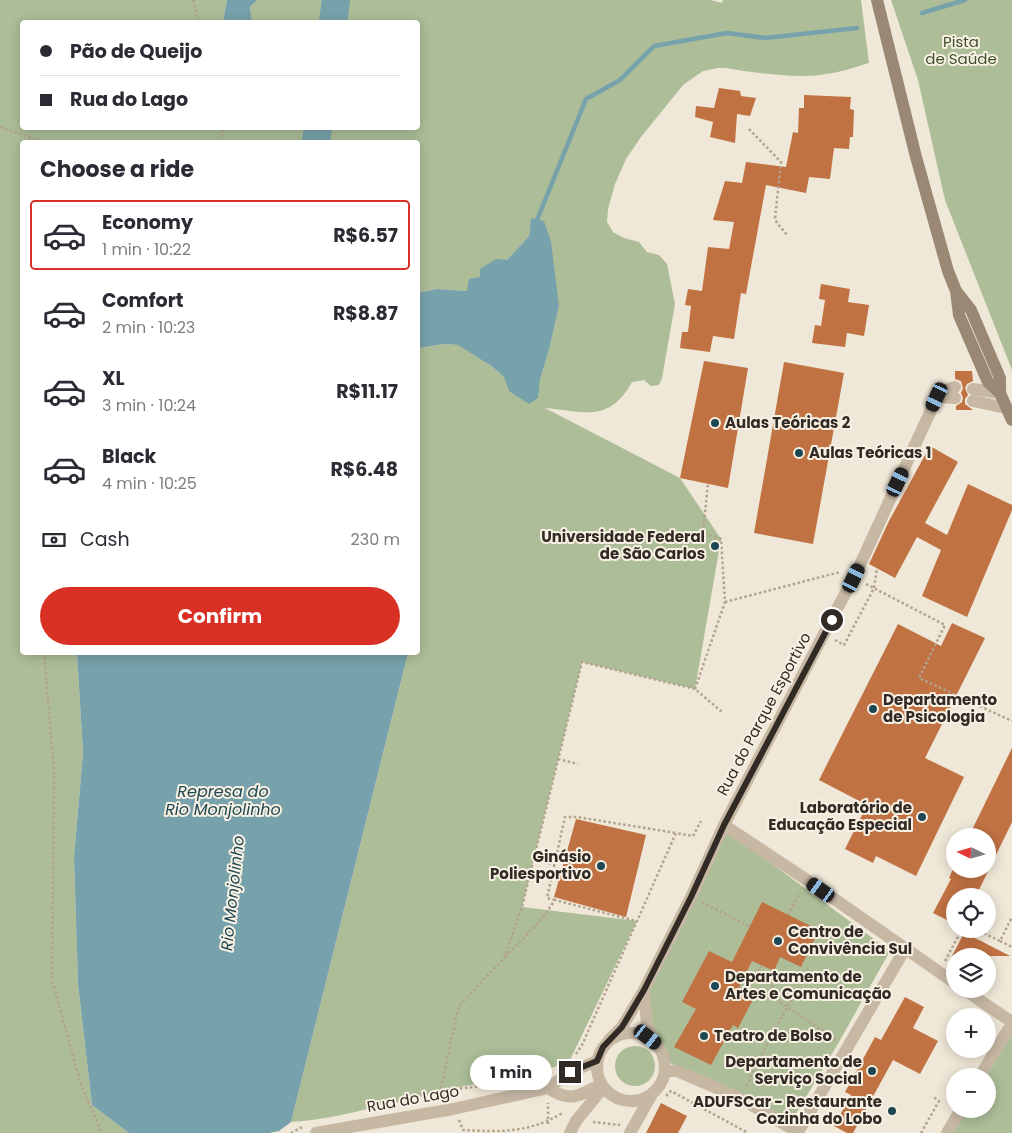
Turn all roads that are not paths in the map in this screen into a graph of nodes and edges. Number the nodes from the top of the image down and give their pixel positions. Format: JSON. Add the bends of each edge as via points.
{"nodes":[{"id":1,"x":877,"y":0,"type":"edge"},
{"id":2,"x":955,"y":393,"type":"dead end"},
{"id":3,"x":1000,"y":393,"type":"junction"},
{"id":4,"x":1009,"y":414,"type":"edge"},
{"id":5,"x":724,"y":825,"type":"junction"},
{"id":6,"x":905,"y":949,"type":"junction"},
{"id":7,"x":946,"y":977,"type":"edge"},
{"id":8,"x":644,"y":990,"type":"junction"},
{"id":9,"x":976,"y":998,"type":"edge"},
{"id":10,"x":1012,"y":1022,"type":"edge"},
{"id":11,"x":610,"y":1040,"type":"junction"},
{"id":12,"x":656,"y":1043,"type":"junction"},
{"id":13,"x":597,"y":1061,"type":"junction"},
{"id":14,"x":985,"y":1068,"type":"edge"},
{"id":15,"x":665,"y":1071,"type":"junction"},
{"id":16,"x":602,"y":1086,"type":"junction"},
{"id":17,"x":548,"y":1088,"type":"junction"},
{"id":18,"x":652,"y":1094,"type":"junction"},
{"id":19,"x":955,"y":1118,"type":"edge"},
{"id":20,"x":316,"y":1133,"type":"edge"},
{"id":21,"x":570,"y":1133,"type":"edge"},
{"id":22,"x":630,"y":1133,"type":"edge"},
{"id":23,"x":799,"y":1133,"type":"edge"},
{"id":24,"x":946,"y":1133,"type":"edge"}],
"edges":[{"from":1,"to":3,"type":"main road","via":[[948,271],[956,291],[971,310],[1000,378]]},
{"from":2,"to":5,"type":"street","name":"Rua do Parque Esportivo","via":[[937,397],[825,635]]},
{"from":3,"to":4,"type":"main road"},
{"from":3,"to":4,"type":"street","via":[[973,395]]},
{"from":5,"to":6,"type":"street"},
{"from":5,"to":8,"type":"street","name":"Rua do Parque Esportivo"},
{"from":6,"to":7,"type":"street"},
{"from":6,"to":23,"type":"street"},
{"from":8,"to":11,"type":"street","name":"Rua do Parque Esportivo","via":[[622,1027]]},
{"from":8,"to":12,"type":"street","via":[[647,1025]]},
{"from":9,"to":10,"type":"street"},
{"from":10,"to":14,"type":"street"},
{"from":11,"to":12,"type":"street","via":[[633,1033]]},
{"from":11,"to":13,"type":"street"},
{"from":12,"to":15,"type":"street","via":[[662,1051]]},
{"from":13,"to":16,"type":"street"},
{"from":13,"to":17,"type":"street","name":"Rua do Lago","via":[[570,1072]]},
{"from":15,"to":18,"type":"street","via":[[663,1080]]},
{"from":15,"to":23,"type":"street","via":[[677,1071],[740,1098]]},
{"from":16,"to":17,"type":"street","via":[[581,1096],[560,1096]]},
{"from":16,"to":18,"type":"street","via":[[618,1099],[626,1101],[644,1099]]},
{"from":16,"to":21,"type":"street"},
{"from":17,"to":20,"type":"street","name":"Rua do Lago","via":[[453,1109]]},
{"from":18,"to":22,"type":"street"},
{"from":19,"to":24,"type":"street"}]}
